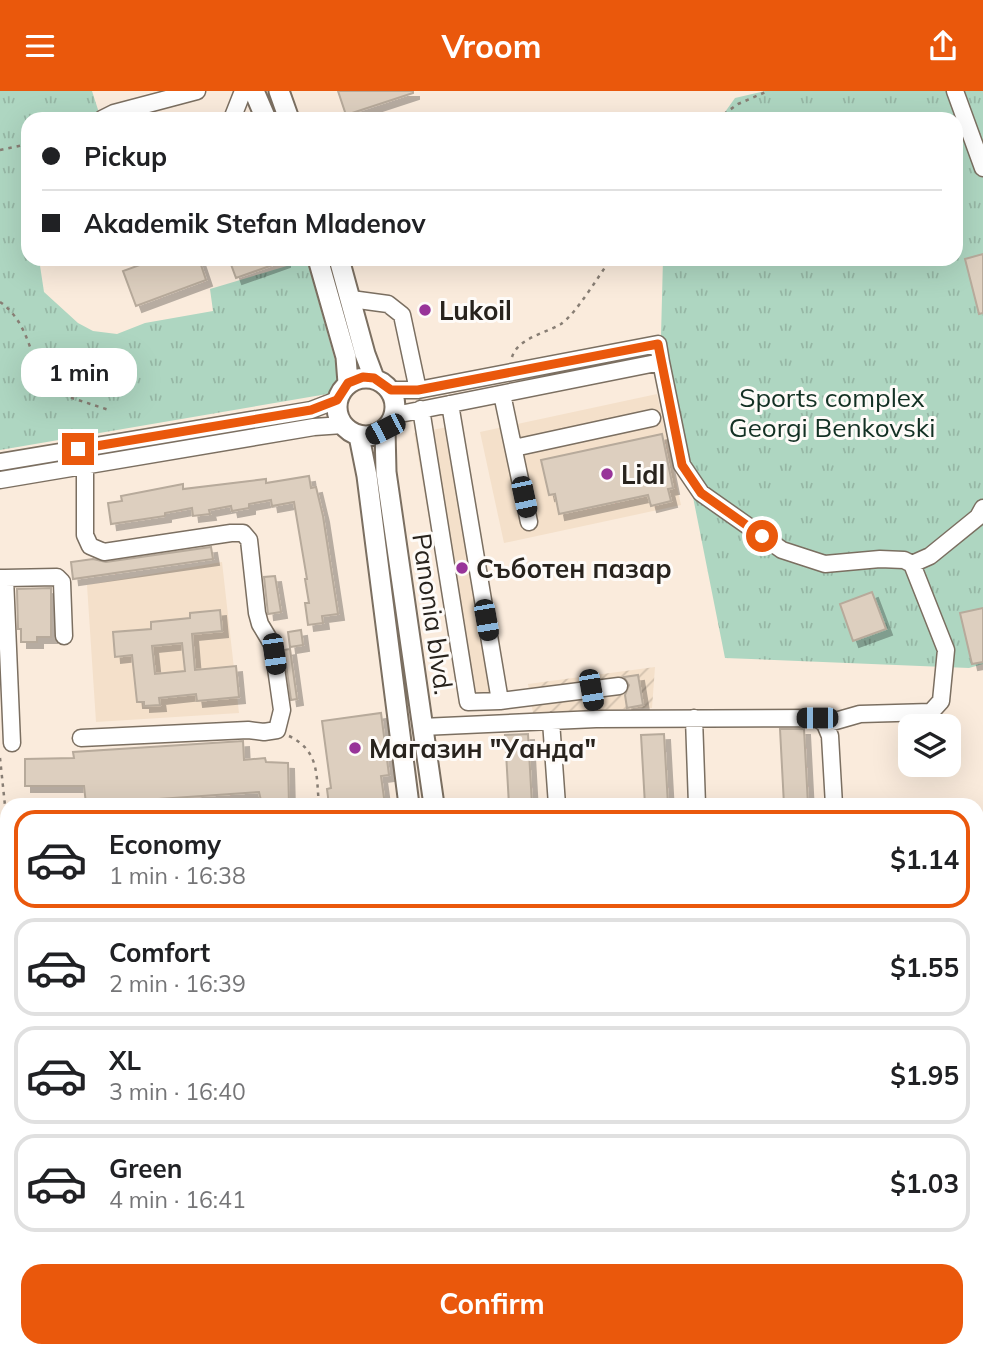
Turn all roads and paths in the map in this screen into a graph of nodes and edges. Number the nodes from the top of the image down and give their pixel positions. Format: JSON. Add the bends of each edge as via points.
{"nodes":[{"id":1,"x":197,"y":91,"type":"edge"},
{"id":2,"x":243,"y":91,"type":"edge"},
{"id":3,"x":254,"y":91,"type":"edge"},
{"id":4,"x":279,"y":91,"type":"edge"},
{"id":5,"x":768,"y":91,"type":"edge"},
{"id":6,"x":955,"y":91,"type":"edge"},
{"id":7,"x":118,"y":112,"type":"edge"},
{"id":8,"x":235,"y":112,"type":"edge"},
{"id":9,"x":263,"y":112,"type":"edge"},
{"id":10,"x":286,"y":112,"type":"edge"},
{"id":11,"x":727,"y":112,"type":"edge"},
{"id":12,"x":963,"y":112,"type":"edge"},
{"id":13,"x":963,"y":113,"type":"edge"},
{"id":14,"x":21,"y":145,"type":"edge"},
{"id":15,"x":0,"y":151,"type":"edge"},
{"id":16,"x":983,"y":167,"type":"edge"},
{"id":17,"x":320,"y":266,"type":"edge"},
{"id":18,"x":342,"y":266,"type":"edge"},
{"id":19,"x":606,"y":266,"type":"edge"},
{"id":20,"x":351,"y":299,"type":"junction"},
{"id":21,"x":0,"y":302,"type":"edge"},
{"id":22,"x":661,"y":362,"type":"junction"},
{"id":23,"x":507,"y":373,"type":"junction"},
{"id":24,"x":374,"y":378,"type":"junction"},
{"id":25,"x":348,"y":383,"type":"junction"},
{"id":26,"x":391,"y":390,"type":"junction"},
{"id":27,"x":418,"y":390,"type":"junction"},
{"id":28,"x":502,"y":394,"type":"junction"},
{"id":29,"x":337,"y":400,"type":"junction"},
{"id":30,"x":450,"y":404,"type":"junction"},
{"id":31,"x":421,"y":409,"type":"junction"},
{"id":32,"x":109,"y":410,"type":"dead end"},
{"id":33,"x":652,"y":418,"type":"dead end"},
{"id":34,"x":390,"y":422,"type":"junction"},
{"id":35,"x":351,"y":430,"type":"junction"},
{"id":36,"x":514,"y":448,"type":"junction"},
{"id":37,"x":0,"y":462,"type":"edge"},
{"id":38,"x":85,"y":465,"type":"junction"},
{"id":39,"x":0,"y":480,"type":"edge"},
{"id":40,"x":983,"y":508,"type":"edge"},
{"id":41,"x":529,"y":522,"type":"dead end"},
{"id":42,"x":912,"y":564,"type":"junction"},
{"id":43,"x":2,"y":578,"type":"edge"},
{"id":44,"x":64,"y":636,"type":"dead end"},
{"id":45,"x":4,"y":667,"type":"edge"},
{"id":46,"x":619,"y":686,"type":"dead end"},
{"id":47,"x":591,"y":690,"type":"junction"},
{"id":48,"x":500,"y":701,"type":"junction"},
{"id":49,"x":694,"y":718,"type":"junction"},
{"id":50,"x":596,"y":719,"type":"junction"},
{"id":51,"x":551,"y":721,"type":"junction"},
{"id":52,"x":825,"y":724,"type":"junction"},
{"id":53,"x":422,"y":727,"type":"junction"},
{"id":54,"x":277,"y":730,"type":"junction"},
{"id":55,"x":81,"y":738,"type":"dead end"},
{"id":56,"x":12,"y":743,"type":"dead end"},
{"id":57,"x":0,"y":758,"type":"edge"},
{"id":58,"x":4,"y":798,"type":"edge"},
{"id":59,"x":318,"y":798,"type":"edge"},
{"id":60,"x":408,"y":798,"type":"edge"},
{"id":61,"x":433,"y":798,"type":"edge"},
{"id":62,"x":556,"y":798,"type":"edge"},
{"id":63,"x":697,"y":798,"type":"edge"},
{"id":64,"x":834,"y":798,"type":"edge"}],
"edges":[{"from":1,"to":7,"type":"street"},
{"from":2,"to":8,"type":"street"},
{"from":3,"to":9,"type":"main road"},
{"from":4,"to":10,"type":"main road"},
{"from":5,"to":11,"type":"path"},
{"from":6,"to":12,"type":"street"},
{"from":13,"to":16,"type":"street"},
{"from":14,"to":15,"type":"path"},
{"from":17,"to":25,"type":"main road","via":[[346,357]]},
{"from":18,"to":20,"type":"main road"},
{"from":19,"to":23,"type":"path","via":[[563,323],[514,351]]},
{"from":20,"to":24,"type":"main road"},
{"from":20,"to":27,"type":"street","via":[[388,304],[402,315]]},
{"from":21,"to":32,"type":"path","via":[[26,334],[44,389]]},
{"from":22,"to":23,"type":"street","via":[[658,344]]},
{"from":22,"to":28,"type":"street"},
{"from":22,"to":42,"type":"street","via":[[682,465],[701,493],[782,550],[825,564],[880,559]]},
{"from":23,"to":27,"type":"street"},
{"from":24,"to":25,"type":"main road"},
{"from":24,"to":26,"type":"main road"},
{"from":25,"to":29,"type":"main road"},
{"from":26,"to":27,"type":"street"},
{"from":26,"to":34,"type":"main road","name":"Panonia blvd.","via":[[395,401]]},
{"from":28,"to":30,"type":"street"},
{"from":28,"to":36,"type":"street"},
{"from":29,"to":35,"type":"main road","name":"Panonia blvd.","via":[[337,413]]},
{"from":29,"to":37,"type":"street","via":[[311,410]]},
{"from":30,"to":31,"type":"street"},
{"from":30,"to":48,"type":"street"},
{"from":31,"to":34,"type":"street"},
{"from":31,"to":48,"type":"street","via":[[467,699],[470,703]]},
{"from":33,"to":36,"type":"street"},
{"from":34,"to":35,"type":"main road","via":[[373,436]]},
{"from":34,"to":53,"type":"main road","name":"Panonia blvd.","via":[[386,472]]},
{"from":35,"to":38,"type":"street","via":[[314,427]]},
{"from":35,"to":60,"type":"main road","name":"Panonia blvd.","via":[[367,476]]},
{"from":36,"to":41,"type":"street"},
{"from":38,"to":39,"type":"street"},
{"from":38,"to":54,"type":"street","via":[[85,535],[90,546],[104,552],[231,533],[243,533],[250,540],[257,613],[272,644],[282,710]]},
{"from":40,"to":42,"type":"street","via":[[930,556]]},
{"from":42,"to":52,"type":"street","via":[[946,650],[941,701],[931,712],[860,714]]},
{"from":43,"to":44,"type":"street","via":[[57,577],[62,582]]},
{"from":43,"to":45,"type":"street"},
{"from":45,"to":56,"type":"street"},
{"from":46,"to":47,"type":"street"},
{"from":47,"to":48,"type":"street"},
{"from":47,"to":50,"type":"street"},
{"from":49,"to":50,"type":"street"},
{"from":49,"to":52,"type":"street","via":[[817,718]]},
{"from":49,"to":63,"type":"street"},
{"from":50,"to":51,"type":"street"},
{"from":51,"to":53,"type":"street"},
{"from":51,"to":62,"type":"street"},
{"from":52,"to":64,"type":"street","via":[[830,736]]},
{"from":53,"to":61,"type":"main road","name":"Panonia blvd."},
{"from":54,"to":55,"type":"street"},
{"from":54,"to":59,"type":"path","via":[[309,749]]},
{"from":57,"to":58,"type":"path"}]}
